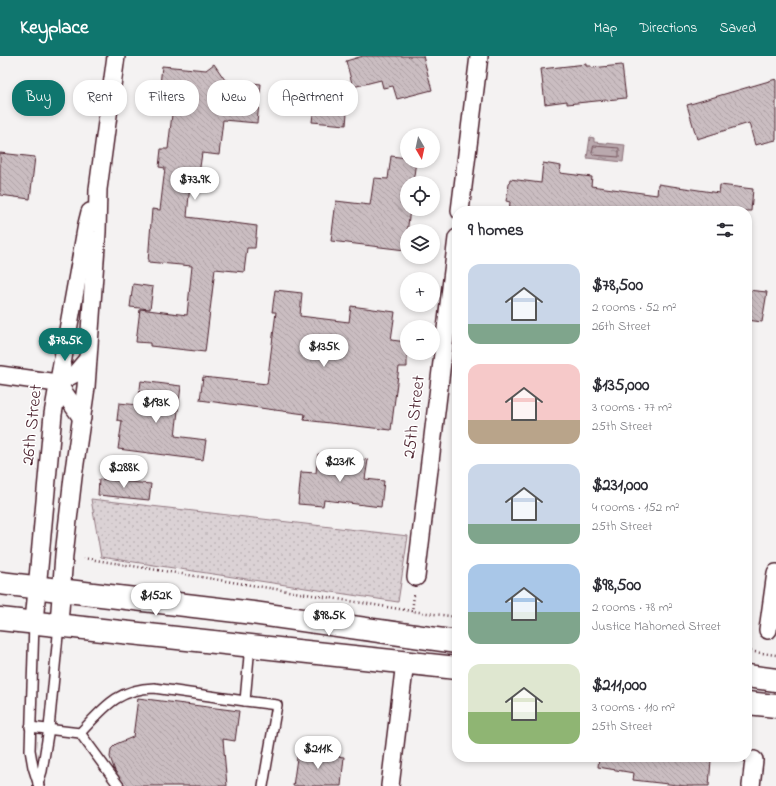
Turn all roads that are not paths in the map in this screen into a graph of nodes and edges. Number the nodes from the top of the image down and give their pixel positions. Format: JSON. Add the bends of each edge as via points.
{"nodes":[{"id":1,"x":116,"y":56,"type":"edge"},
{"id":2,"x":479,"y":56,"type":"edge"},
{"id":3,"x":98,"y":189,"type":"junction"},
{"id":4,"x":461,"y":206,"type":"edge"},
{"id":5,"x":452,"y":279,"type":"edge"},
{"id":6,"x":87,"y":360,"type":"junction"},
{"id":7,"x":0,"y":375,"type":"edge"},
{"id":8,"x":57,"y":383,"type":"junction"},
{"id":9,"x":82,"y":418,"type":"junction"},
{"id":10,"x":776,"y":573,"type":"edge"},
{"id":11,"x":416,"y":577,"type":"dead end"},
{"id":12,"x":0,"y":583,"type":"edge"},
{"id":13,"x":37,"y":587,"type":"junction"},
{"id":14,"x":61,"y":590,"type":"junction"},
{"id":15,"x":0,"y":619,"type":"edge"},
{"id":16,"x":34,"y":622,"type":"junction"},
{"id":17,"x":59,"y":624,"type":"junction"},
{"id":18,"x":768,"y":630,"type":"dead end"},
{"id":19,"x":452,"y":641,"type":"edge"},
{"id":20,"x":250,"y":645,"type":"junction"},
{"id":21,"x":405,"y":662,"type":"junction"},
{"id":22,"x":452,"y":667,"type":"edge"},
{"id":23,"x":752,"y":677,"type":"edge"},
{"id":24,"x":776,"y":680,"type":"edge"},
{"id":25,"x":245,"y":701,"type":"junction"},
{"id":26,"x":752,"y":704,"type":"edge"},
{"id":27,"x":776,"y":706,"type":"edge"},
{"id":28,"x":30,"y":727,"type":"junction"},
{"id":29,"x":49,"y":728,"type":"junction"},
{"id":30,"x":80,"y":733,"type":"junction"},
{"id":31,"x":754,"y":760,"type":"dead end"},
{"id":32,"x":38,"y":785,"type":"edge"},
{"id":33,"x":119,"y":786,"type":"edge"},
{"id":34,"x":263,"y":786,"type":"edge"},
{"id":35,"x":390,"y":786,"type":"edge"},
{"id":36,"x":751,"y":786,"type":"edge"}],
"edges":[{"from":1,"to":3,"type":"street","name":"26th Street"},
{"from":2,"to":4,"type":"street"},
{"from":3,"to":6,"type":"street","name":"26th Street"},
{"from":3,"to":8,"type":"street","name":"26th Street","via":[[87,224]]},
{"from":5,"to":11,"type":"street","name":"25th Street"},
{"from":6,"to":8,"type":"street","via":[[76,373]]},
{"from":6,"to":9,"type":"street","name":"26th Street"},
{"from":7,"to":8,"type":"street"},
{"from":8,"to":9,"type":"street"},
{"from":8,"to":13,"type":"street","name":"26th Street"},
{"from":9,"to":14,"type":"street","name":"26th Street"},
{"from":10,"to":18,"type":"street"},
{"from":12,"to":13,"type":"main road"},
{"from":13,"to":14,"type":"main road"},
{"from":13,"to":16,"type":"street","name":"26th Street"},
{"from":14,"to":17,"type":"street","name":"26th Street"},
{"from":14,"to":19,"type":"main road","via":[[246,612]]},
{"from":15,"to":16,"type":"main road"},
{"from":16,"to":17,"type":"main road"},
{"from":16,"to":28,"type":"lane"},
{"from":17,"to":20,"type":"main road"},
{"from":17,"to":29,"type":"lane"},
{"from":20,"to":21,"type":"main road"},
{"from":20,"to":25,"type":"lane"},
{"from":21,"to":22,"type":"main road"},
{"from":21,"to":35,"type":"street"},
{"from":23,"to":24,"type":"main road"},
{"from":25,"to":30,"type":"lane","via":[[141,688],[128,691],[112,700]]},
{"from":25,"to":34,"type":"lane","via":[[277,705]]},
{"from":26,"to":27,"type":"main road"},
{"from":28,"to":29,"type":"lane"},
{"from":28,"to":32,"type":"lane","via":[[30,750]]},
{"from":29,"to":30,"type":"lane"},
{"from":29,"to":32,"type":"lane"},
{"from":30,"to":33,"type":"lane"},
{"from":31,"to":36,"type":"street"}]}
